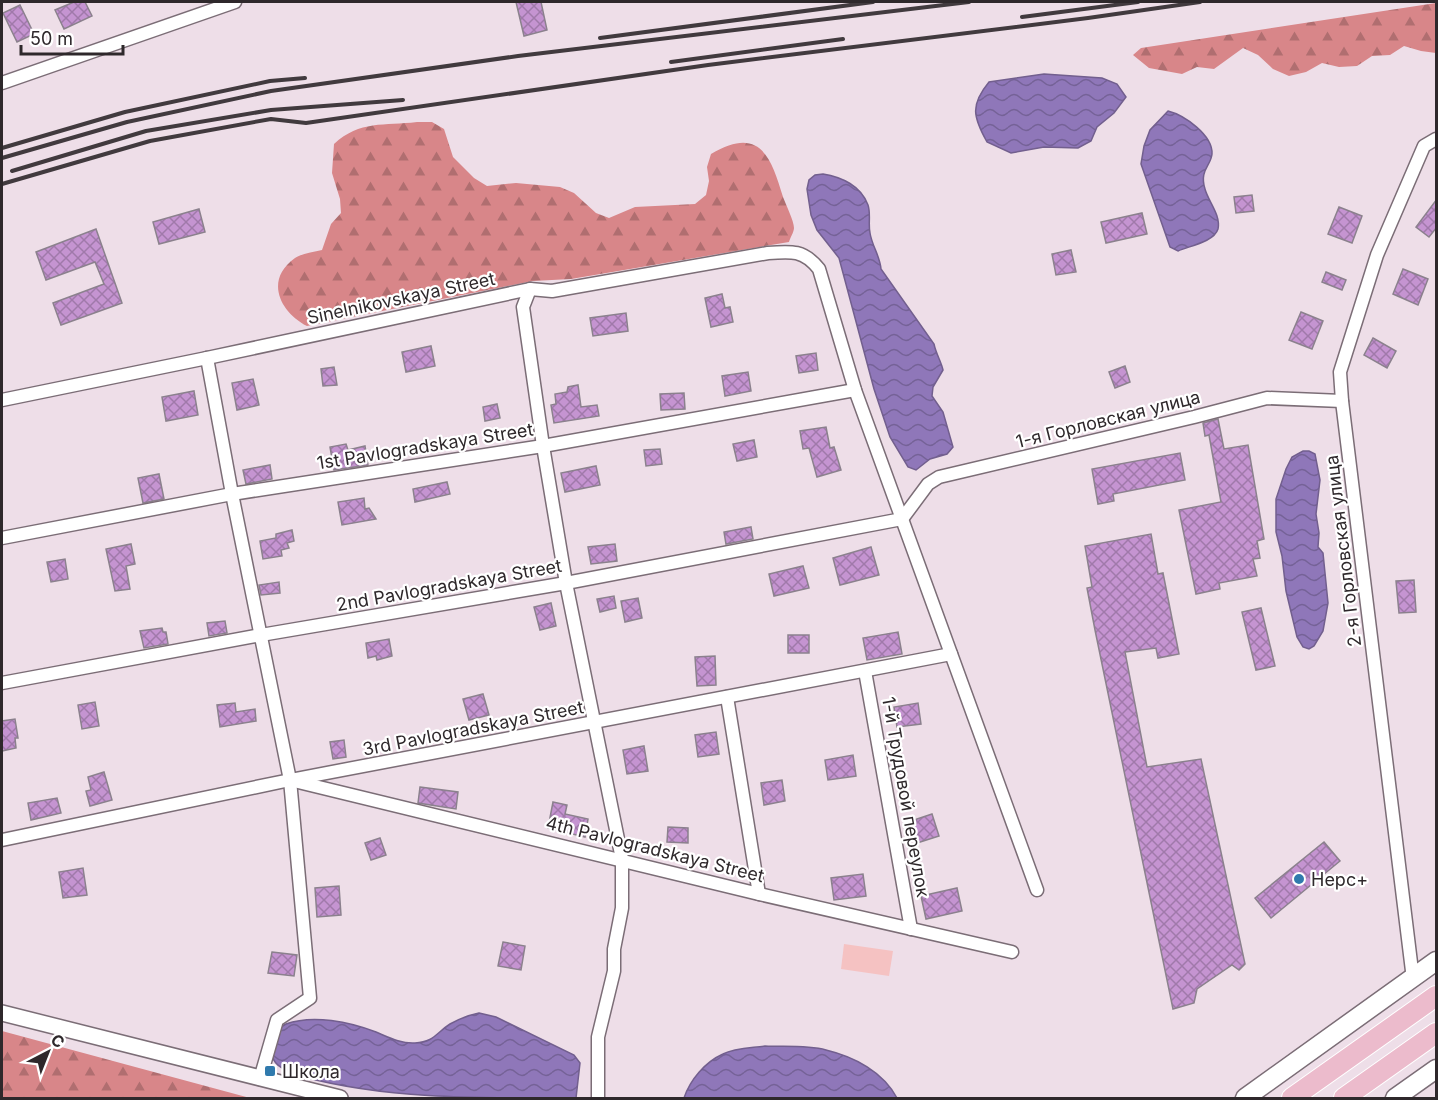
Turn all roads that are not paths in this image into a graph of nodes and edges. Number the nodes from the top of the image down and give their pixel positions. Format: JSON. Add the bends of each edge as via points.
{"nodes":[{"id":1,"x":235,"y":2,"type":"edge"},
{"id":2,"x":2,"y":83,"type":"edge"},
{"id":3,"x":1437,"y":139,"type":"edge"},
{"id":4,"x":530,"y":289,"type":"junction"},
{"id":5,"x":207,"y":358,"type":"junction"},
{"id":6,"x":855,"y":390,"type":"junction"},
{"id":7,"x":2,"y":400,"type":"edge"},
{"id":8,"x":1342,"y":401,"type":"junction"},
{"id":9,"x":543,"y":446,"type":"junction"},
{"id":10,"x":232,"y":494,"type":"junction"},
{"id":11,"x":902,"y":519,"type":"junction"},
{"id":12,"x":2,"y":538,"type":"edge"},
{"id":13,"x":566,"y":583,"type":"junction"},
{"id":14,"x":261,"y":635,"type":"junction"},
{"id":15,"x":951,"y":654,"type":"junction"},
{"id":16,"x":865,"y":671,"type":"junction"},
{"id":17,"x":2,"y":683,"type":"edge"},
{"id":18,"x":727,"y":697,"type":"junction"},
{"id":19,"x":596,"y":723,"type":"junction"},
{"id":20,"x":290,"y":780,"type":"junction"},
{"id":21,"x":2,"y":840,"type":"edge"},
{"id":22,"x":622,"y":859,"type":"junction"},
{"id":23,"x":1037,"y":890,"type":"dead end"},
{"id":24,"x":759,"y":894,"type":"junction"},
{"id":25,"x":911,"y":929,"type":"junction"},
{"id":26,"x":1011,"y":952,"type":"dead end"},
{"id":27,"x":1437,"y":961,"type":"edge"},
{"id":28,"x":1413,"y":979,"type":"junction"},
{"id":29,"x":1437,"y":996,"type":"edge"},
{"id":30,"x":2,"y":1013,"type":"edge"},
{"id":31,"x":1437,"y":1033,"type":"edge"},
{"id":32,"x":1437,"y":1069,"type":"edge"},
{"id":33,"x":260,"y":1079,"type":"junction"},
{"id":34,"x":340,"y":1098,"type":"edge"},
{"id":35,"x":598,"y":1098,"type":"edge"},
{"id":36,"x":1245,"y":1098,"type":"edge"},
{"id":37,"x":1292,"y":1098,"type":"edge"},
{"id":38,"x":1344,"y":1098,"type":"edge"},
{"id":39,"x":1395,"y":1098,"type":"edge"}],
"edges":[{"from":1,"to":2,"type":"street"},
{"from":3,"to":8,"type":"street","name":"2-я Горловская улица","via":[[1424,146],[1377,255],[1340,372]]},
{"from":4,"to":5,"type":"street","name":"Sinelnikovskaya Street"},
{"from":4,"to":6,"type":"street","name":"Sinelnikovskaya Street","via":[[552,291],[768,253],[790,252],[810,258],[819,269]]},
{"from":4,"to":9,"type":"street","via":[[523,307]]},
{"from":5,"to":7,"type":"street","name":"Sinelnikovskaya Street"},
{"from":5,"to":10,"type":"street"},
{"from":6,"to":9,"type":"street","name":"1st Pavlogradskaya Street"},
{"from":6,"to":11,"type":"street"},
{"from":8,"to":11,"type":"street","name":"1-я Горловская улица","via":[[1267,398],[939,477],[928,484]]},
{"from":8,"to":28,"type":"street","name":"2-я Горловская улица"},
{"from":9,"to":10,"type":"street","name":"1st Pavlogradskaya Street"},
{"from":9,"to":13,"type":"street"},
{"from":10,"to":12,"type":"street","name":"1st Pavlogradskaya Street"},
{"from":10,"to":14,"type":"street"},
{"from":11,"to":13,"type":"street","name":"2nd Pavlogradskaya Street"},
{"from":11,"to":15,"type":"street"},
{"from":13,"to":14,"type":"street","name":"2nd Pavlogradskaya Street"},
{"from":13,"to":19,"type":"street"},
{"from":14,"to":17,"type":"street","name":"2nd Pavlogradskaya Street"},
{"from":14,"to":20,"type":"street"},
{"from":15,"to":16,"type":"street","name":"3rd Pavlogradskaya Street"},
{"from":15,"to":23,"type":"street"},
{"from":16,"to":18,"type":"street","name":"3rd Pavlogradskaya Street"},
{"from":16,"to":25,"type":"street","name":"1-й Трудовой переулок"},
{"from":18,"to":19,"type":"street","name":"3rd Pavlogradskaya Street"},
{"from":18,"to":24,"type":"street"},
{"from":19,"to":20,"type":"street","name":"3rd Pavlogradskaya Street"},
{"from":19,"to":22,"type":"street"},
{"from":20,"to":21,"type":"street","name":"3rd Pavlogradskaya Street"},
{"from":20,"to":22,"type":"street","name":"4th Pavlogradskaya Street"},
{"from":20,"to":33,"type":"street","via":[[310,998],[277,1020]]},
{"from":22,"to":24,"type":"street","name":"4th Pavlogradskaya Street"},
{"from":22,"to":35,"type":"street","via":[[622,908],[614,971],[598,1037]]},
{"from":24,"to":25,"type":"street","name":"4th Pavlogradskaya Street"},
{"from":25,"to":26,"type":"street","name":"4th Pavlogradskaya Street"},
{"from":27,"to":28,"type":"main road"},
{"from":28,"to":36,"type":"main road"},
{"from":29,"to":37,"type":"main road"},
{"from":30,"to":33,"type":"street"},
{"from":31,"to":38,"type":"main road"},
{"from":32,"to":39,"type":"main road"},
{"from":33,"to":34,"type":"street"}]}
